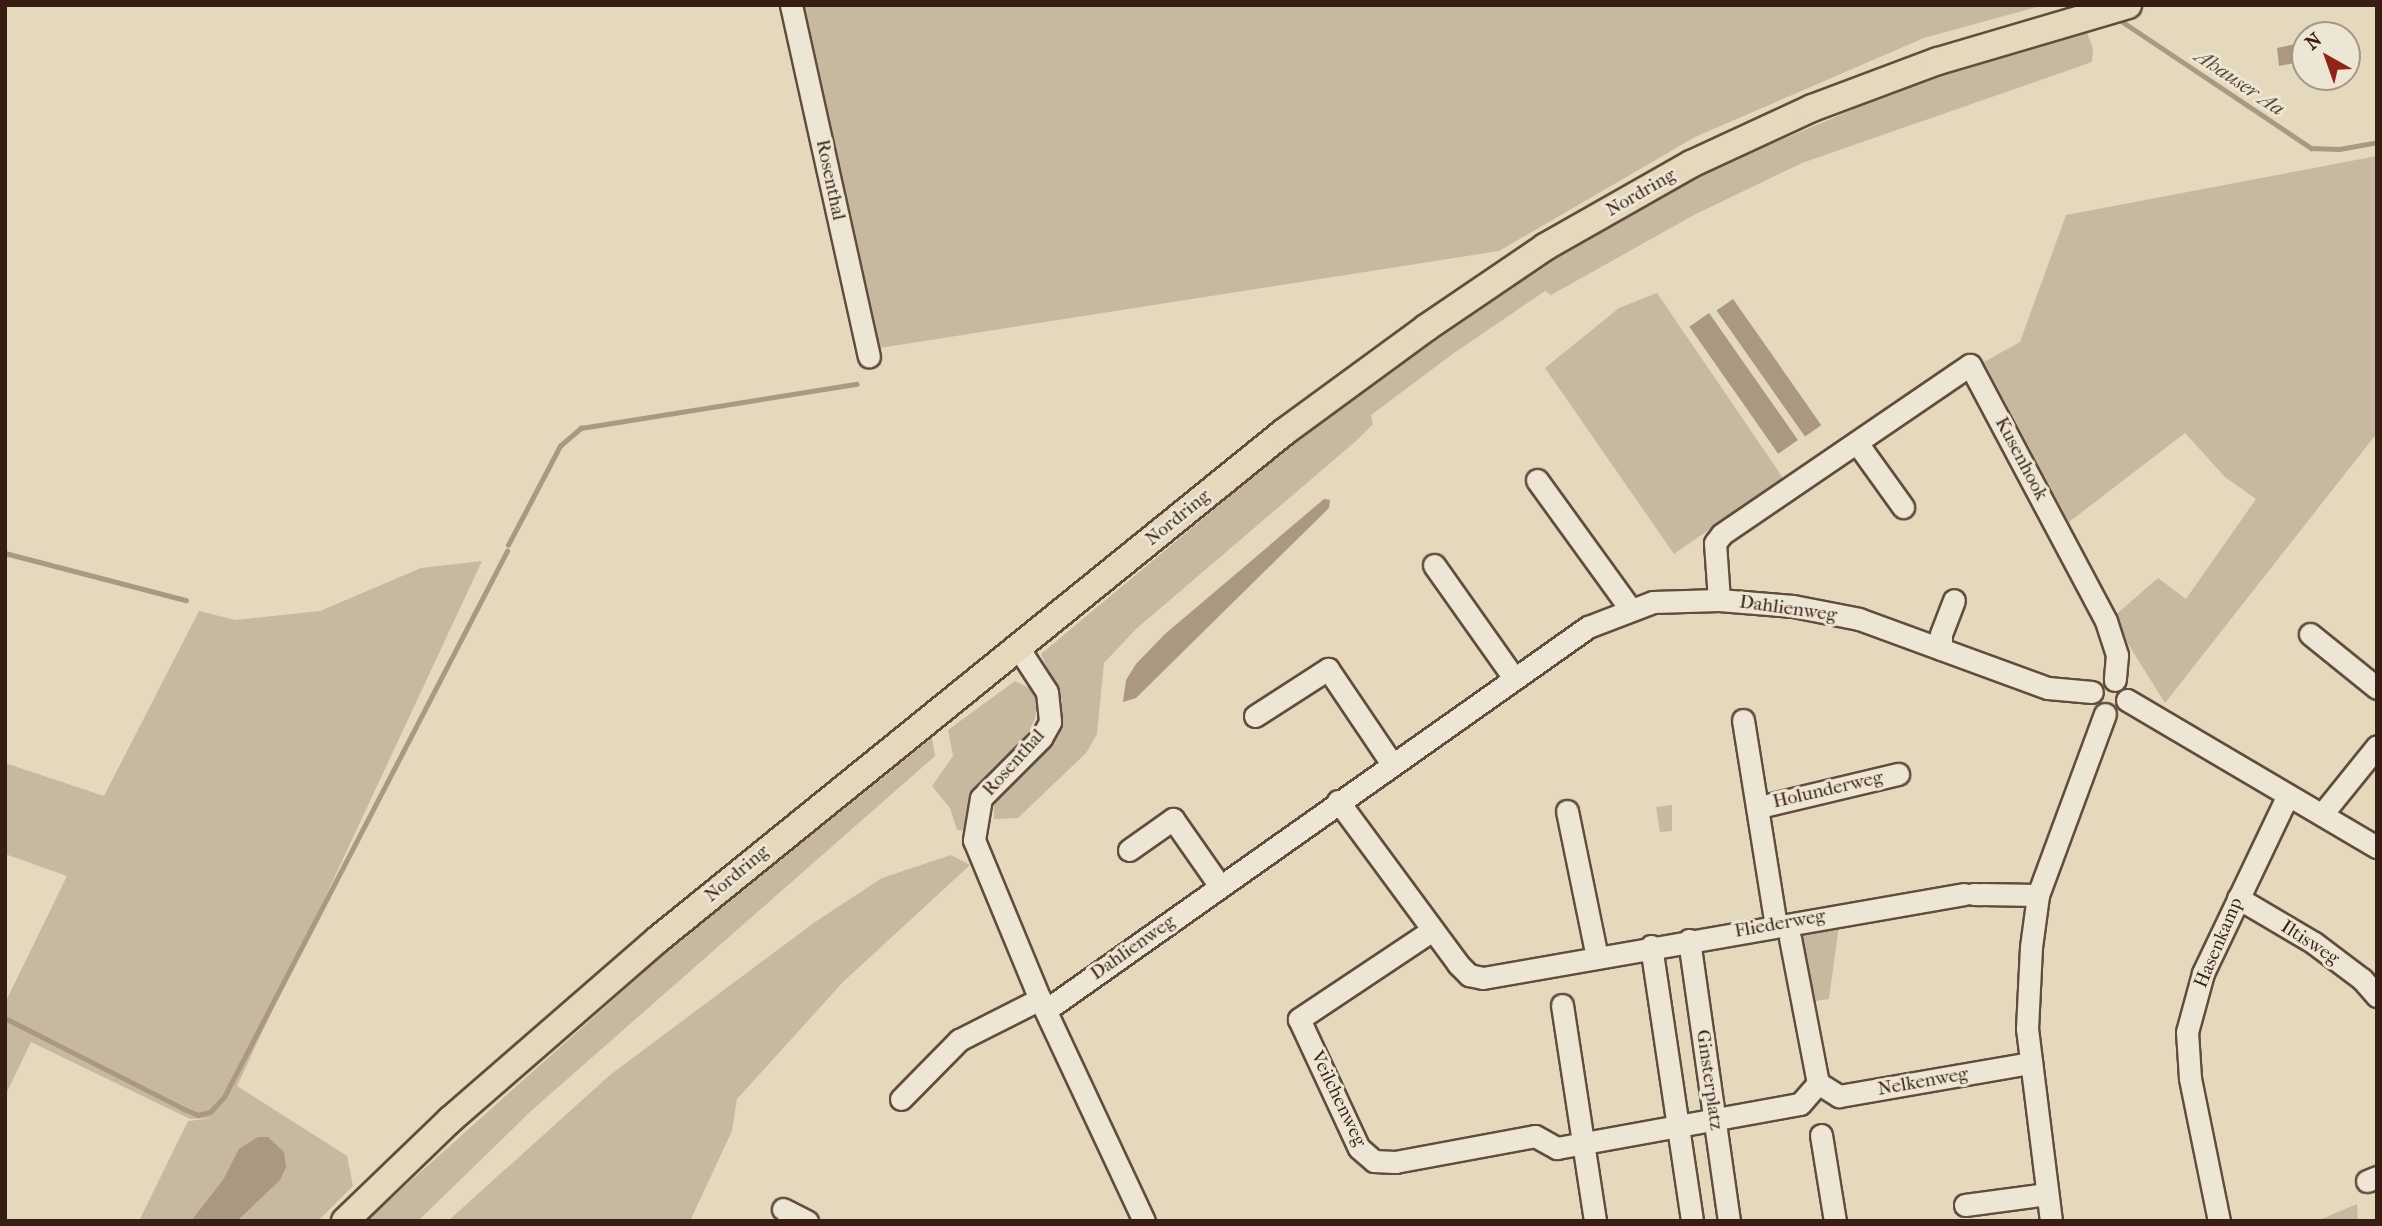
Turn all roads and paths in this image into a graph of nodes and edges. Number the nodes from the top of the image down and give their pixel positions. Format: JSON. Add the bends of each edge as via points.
{"nodes":[{"id":1,"x":791,"y":5,"type":"edge"},
{"id":2,"x":2128,"y":5,"type":"edge"},
{"id":3,"x":869,"y":356,"type":"dead end"},
{"id":4,"x":1857,"y":443,"type":"junction"},
{"id":5,"x":1536,"y":480,"type":"dead end"},
{"id":6,"x":1903,"y":507,"type":"dead end"},
{"id":7,"x":1434,"y":565,"type":"dead end"},
{"id":8,"x":1719,"y":600,"type":"junction"},
{"id":9,"x":1954,"y":600,"type":"dead end"},
{"id":10,"x":1631,"y":610,"type":"junction"},
{"id":11,"x":2309,"y":634,"type":"dead end"},
{"id":12,"x":1019,"y":649,"type":"junction"},
{"id":13,"x":1941,"y":649,"type":"junction"},
{"id":14,"x":1514,"y":678,"type":"junction"},
{"id":15,"x":2115,"y":681,"type":"junction"},
{"id":16,"x":2377,"y":688,"type":"edge"},
{"id":17,"x":2092,"y":692,"type":"junction"},
{"id":18,"x":2127,"y":700,"type":"junction"},
{"id":19,"x":2105,"y":714,"type":"junction"},
{"id":20,"x":1255,"y":716,"type":"dead end"},
{"id":21,"x":1743,"y":720,"type":"dead end"},
{"id":22,"x":2377,"y":746,"type":"edge"},
{"id":23,"x":1392,"y":764,"type":"junction"},
{"id":24,"x":1898,"y":774,"type":"dead end"},
{"id":25,"x":2287,"y":797,"type":"junction"},
{"id":26,"x":1338,"y":802,"type":"junction"},
{"id":27,"x":1759,"y":807,"type":"junction"},
{"id":28,"x":1567,"y":811,"type":"dead end"},
{"id":29,"x":2323,"y":813,"type":"junction"},
{"id":30,"x":2377,"y":847,"type":"edge"},
{"id":31,"x":1129,"y":850,"type":"dead end"},
{"id":32,"x":1220,"y":886,"type":"junction"},
{"id":33,"x":2038,"y":895,"type":"junction"},
{"id":34,"x":2238,"y":898,"type":"junction"},
{"id":35,"x":1431,"y":931,"type":"junction"},
{"id":36,"x":1783,"y":931,"type":"junction"},
{"id":37,"x":1689,"y":940,"type":"junction"},
{"id":38,"x":1651,"y":946,"type":"junction"},
{"id":39,"x":1597,"y":957,"type":"junction"},
{"id":40,"x":2377,"y":996,"type":"edge"},
{"id":41,"x":1043,"y":1004,"type":"junction"},
{"id":42,"x":1562,"y":1005,"type":"dead end"},
{"id":43,"x":2031,"y":1063,"type":"junction"},
{"id":44,"x":1818,"y":1083,"type":"junction"},
{"id":45,"x":901,"y":1099,"type":"dead end"},
{"id":46,"x":1714,"y":1119,"type":"junction"},
{"id":47,"x":1679,"y":1125,"type":"junction"},
{"id":48,"x":1821,"y":1135,"type":"dead end"},
{"id":49,"x":1584,"y":1141,"type":"junction"},
{"id":50,"x":2047,"y":1194,"type":"junction"},
{"id":51,"x":1965,"y":1205,"type":"dead end"},
{"id":52,"x":783,"y":1209,"type":"dead end"},
{"id":53,"x":345,"y":1221,"type":"edge"},
{"id":54,"x":807,"y":1221,"type":"edge"},
{"id":55,"x":1144,"y":1221,"type":"edge"},
{"id":56,"x":1595,"y":1221,"type":"edge"},
{"id":57,"x":1692,"y":1221,"type":"edge"},
{"id":58,"x":1729,"y":1221,"type":"edge"},
{"id":59,"x":1835,"y":1221,"type":"edge"},
{"id":60,"x":2051,"y":1221,"type":"edge"},
{"id":61,"x":2219,"y":1221,"type":"edge"}],
"edges":[{"from":1,"to":3,"type":"street","name":"Rosenthal"},
{"from":2,"to":12,"type":"main road","name":"Nordring","via":[[2069,19],[1812,108],[1691,164],[1545,247],[1284,432]]},
{"from":4,"to":6,"type":"street"},
{"from":4,"to":8,"type":"street","name":"Kusenhook","via":[[1722,534],[1715,543]]},
{"from":4,"to":15,"type":"street","name":"Kusenhook","via":[[1970,365],[2106,621],[2117,655]]},
{"from":5,"to":10,"type":"street"},
{"from":7,"to":14,"type":"street"},
{"from":8,"to":10,"type":"street","name":"Dahlienweg","via":[[1653,602]]},
{"from":8,"to":13,"type":"street","name":"Dahlienweg","via":[[1793,606],[1859,619]]},
{"from":9,"to":13,"type":"street","via":[[1941,634]]},
{"from":10,"to":14,"type":"street","name":"Dahlienweg","via":[[1588,627]]},
{"from":11,"to":16,"type":"street"},
{"from":12,"to":41,"type":"street","name":"Rosenthal","via":[[1047,691],[1050,722],[1041,738],[981,798],[974,840]]},
{"from":12,"to":53,"type":"main road","name":"Nordring","via":[[657,940],[450,1120]]},
{"from":13,"to":17,"type":"street","name":"Dahlienweg","via":[[2048,688]]},
{"from":14,"to":23,"type":"street","name":"Dahlienweg"},
{"from":15,"to":17,"type":"street","via":[[2100,682]]},
{"from":15,"to":18,"type":"street","via":[[2126,691]]},
{"from":17,"to":19,"type":"street","via":[[2093,705]]},
{"from":18,"to":19,"type":"street","via":[[2121,711]]},
{"from":18,"to":25,"type":"street"},
{"from":19,"to":33,"type":"street"},
{"from":20,"to":23,"type":"street","via":[[1328,669]]},
{"from":21,"to":27,"type":"street","name":"Holunderweg"},
{"from":22,"to":29,"type":"street"},
{"from":23,"to":26,"type":"street","name":"Dahlienweg"},
{"from":24,"to":27,"type":"street","name":"Holunderweg"},
{"from":25,"to":29,"type":"street"},
{"from":25,"to":34,"type":"street","name":"Hasenkamp"},
{"from":26,"to":32,"type":"street","name":"Dahlienweg"},
{"from":26,"to":35,"type":"street","name":"Fliederweg"},
{"from":27,"to":36,"type":"street","name":"Holunderweg"},
{"from":28,"to":39,"type":"street"},
{"from":29,"to":30,"type":"street"},
{"from":31,"to":32,"type":"street","via":[[1173,818]]},
{"from":32,"to":41,"type":"street","name":"Dahlienweg"},
{"from":33,"to":36,"type":"street","name":"Fliederweg","via":[[1968,894]]},
{"from":33,"to":43,"type":"street","via":[[2027,1029]]},
{"from":34,"to":40,"type":"street","name":"Iltisweg","via":[[2314,943]]},
{"from":34,"to":61,"type":"street","name":"Hasenkamp","via":[[2203,973],[2187,1032],[2190,1078]]},
{"from":35,"to":39,"type":"street","name":"Fliederweg","via":[[1469,975],[1483,978]]},
{"from":35,"to":49,"type":"street","name":"Veilchenweg","via":[[1299,1018],[1359,1148],[1374,1161],[1395,1162],[1535,1136],[1556,1149]]},
{"from":36,"to":37,"type":"street","name":"Fliederweg"},
{"from":36,"to":44,"type":"street","name":"Fliederweg"},
{"from":37,"to":38,"type":"street","name":"Fliederweg"},
{"from":37,"to":46,"type":"street","name":"Ginsterplatz"},
{"from":38,"to":39,"type":"street","name":"Fliederweg"},
{"from":38,"to":47,"type":"street","name":"Ginsterplatz"},
{"from":41,"to":45,"type":"street","via":[[959,1040]]},
{"from":41,"to":55,"type":"street","name":"Rosenthal"},
{"from":42,"to":49,"type":"street"},
{"from":43,"to":44,"type":"street","name":"Nelkenweg","via":[[1839,1096]]},
{"from":43,"to":50,"type":"street"},
{"from":44,"to":46,"type":"street","via":[[1800,1104]]},
{"from":46,"to":47,"type":"street","name":"Veilchenweg"},
{"from":46,"to":58,"type":"street","name":"Ginsterplatz"},
{"from":47,"to":49,"type":"street","name":"Veilchenweg"},
{"from":47,"to":57,"type":"street","name":"Ginsterplatz"},
{"from":48,"to":59,"type":"street"},
{"from":49,"to":56,"type":"street"},
{"from":50,"to":51,"type":"street"},
{"from":50,"to":60,"type":"street"},
{"from":52,"to":54,"type":"street"}]}
